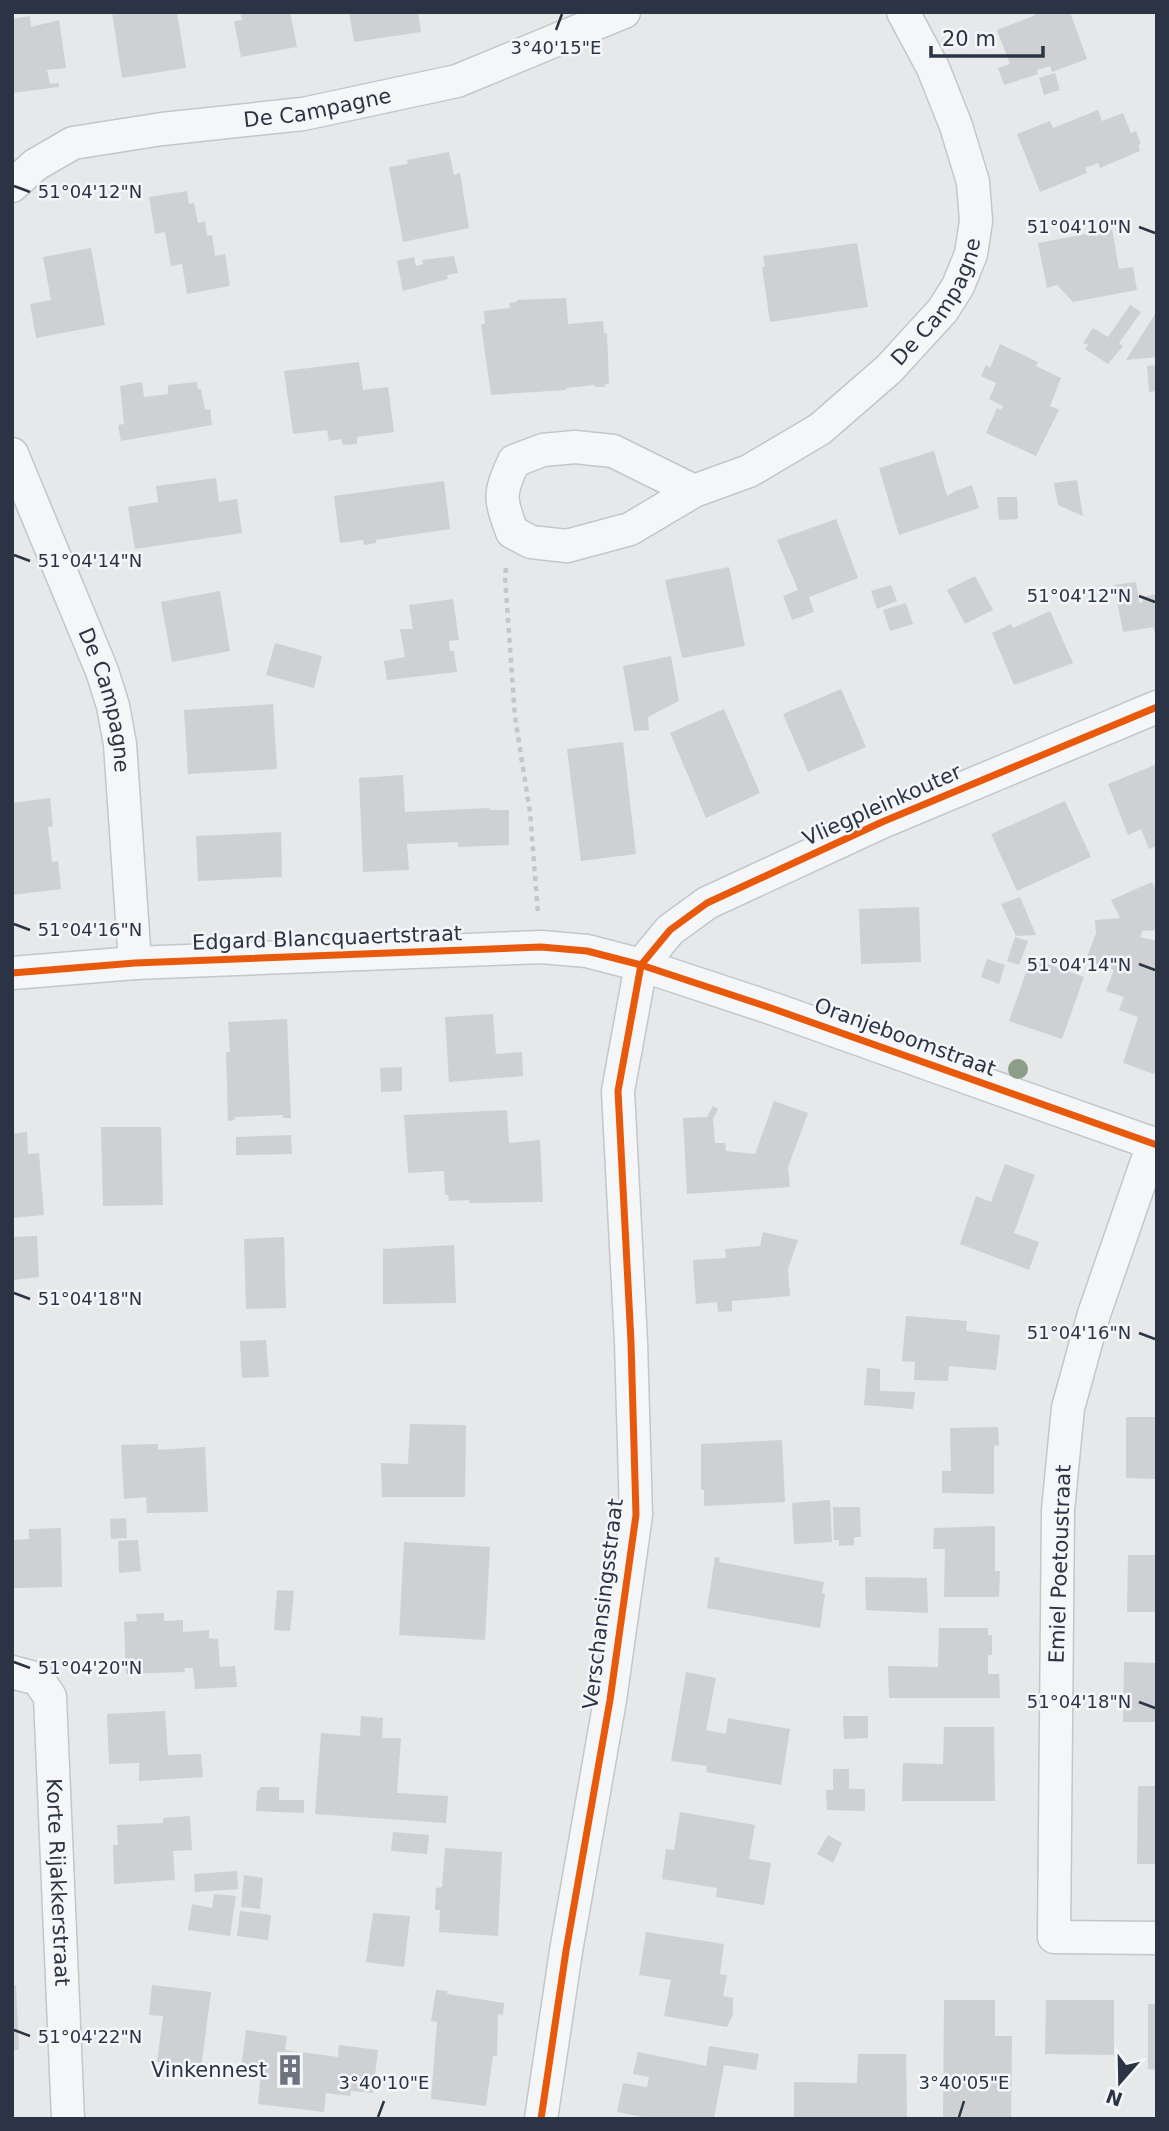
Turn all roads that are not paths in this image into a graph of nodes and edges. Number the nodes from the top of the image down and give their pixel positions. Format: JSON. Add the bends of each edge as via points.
{"nodes":[{"id":1,"x":624,"y":12,"type":"edge"},
{"id":2,"x":903,"y":12,"type":"edge"},
{"id":3,"x":12,"y":186,"type":"edge"},
{"id":4,"x":12,"y":454,"type":"edge"},
{"id":5,"x":694,"y":491,"type":"junction"},
{"id":6,"x":1157,"y":707,"type":"edge"},
{"id":7,"x":135,"y":963,"type":"junction"},
{"id":8,"x":641,"y":965,"type":"junction"},
{"id":9,"x":12,"y":974,"type":"edge"},
{"id":10,"x":1155,"y":1145,"type":"edge"},
{"id":11,"x":12,"y":1672,"type":"edge"},
{"id":12,"x":1157,"y":1938,"type":"edge"},
{"id":13,"x":68,"y":2119,"type":"edge"},
{"id":14,"x":541,"y":2119,"type":"edge"}],
"edges":[{"from":1,"to":3,"type":"street","name":"De Campagne","via":[[457,81],[303,114],[73,143],[35,165]]},
{"from":2,"to":5,"type":"street","name":"De Campagne","via":[[933,68],[973,182],[976,220],[971,254],[958,286],[943,310],[889,369],[820,429],[750,471]]},
{"from":4,"to":7,"type":"street","name":"De Campagne","via":[[113,706],[120,744]]},
{"from":5,"to":5,"type":"street","name":"De Campagne","via":[[613,451],[575,447],[543,450],[514,461],[501,501],[512,532],[531,542],[567,546],[630,529]]},
{"from":6,"to":8,"type":"street","name":"Vliegpleinkouter","via":[[882,822],[707,903],[670,930]]},
{"from":7,"to":8,"type":"street","name":"Edgard Blancquaertstraat","via":[[541,947],[587,951]]},
{"from":7,"to":9,"type":"street","name":"Edgard Blancquaertstraat"},
{"from":8,"to":10,"type":"street","name":"Oranjeboomstraat"},
{"from":8,"to":14,"type":"street","name":"Verschansingsstraat","via":[[618,1091],[636,1515]]},
{"from":10,"to":12,"type":"street","name":"Emiel Poetoustraat","via":[[1094,1314],[1068,1408],[1058,1510],[1054,1937]]},
{"from":11,"to":13,"type":"street","name":"Korte Rijakkerstraat","via":[[37,1679],[50,1697]]}]}
